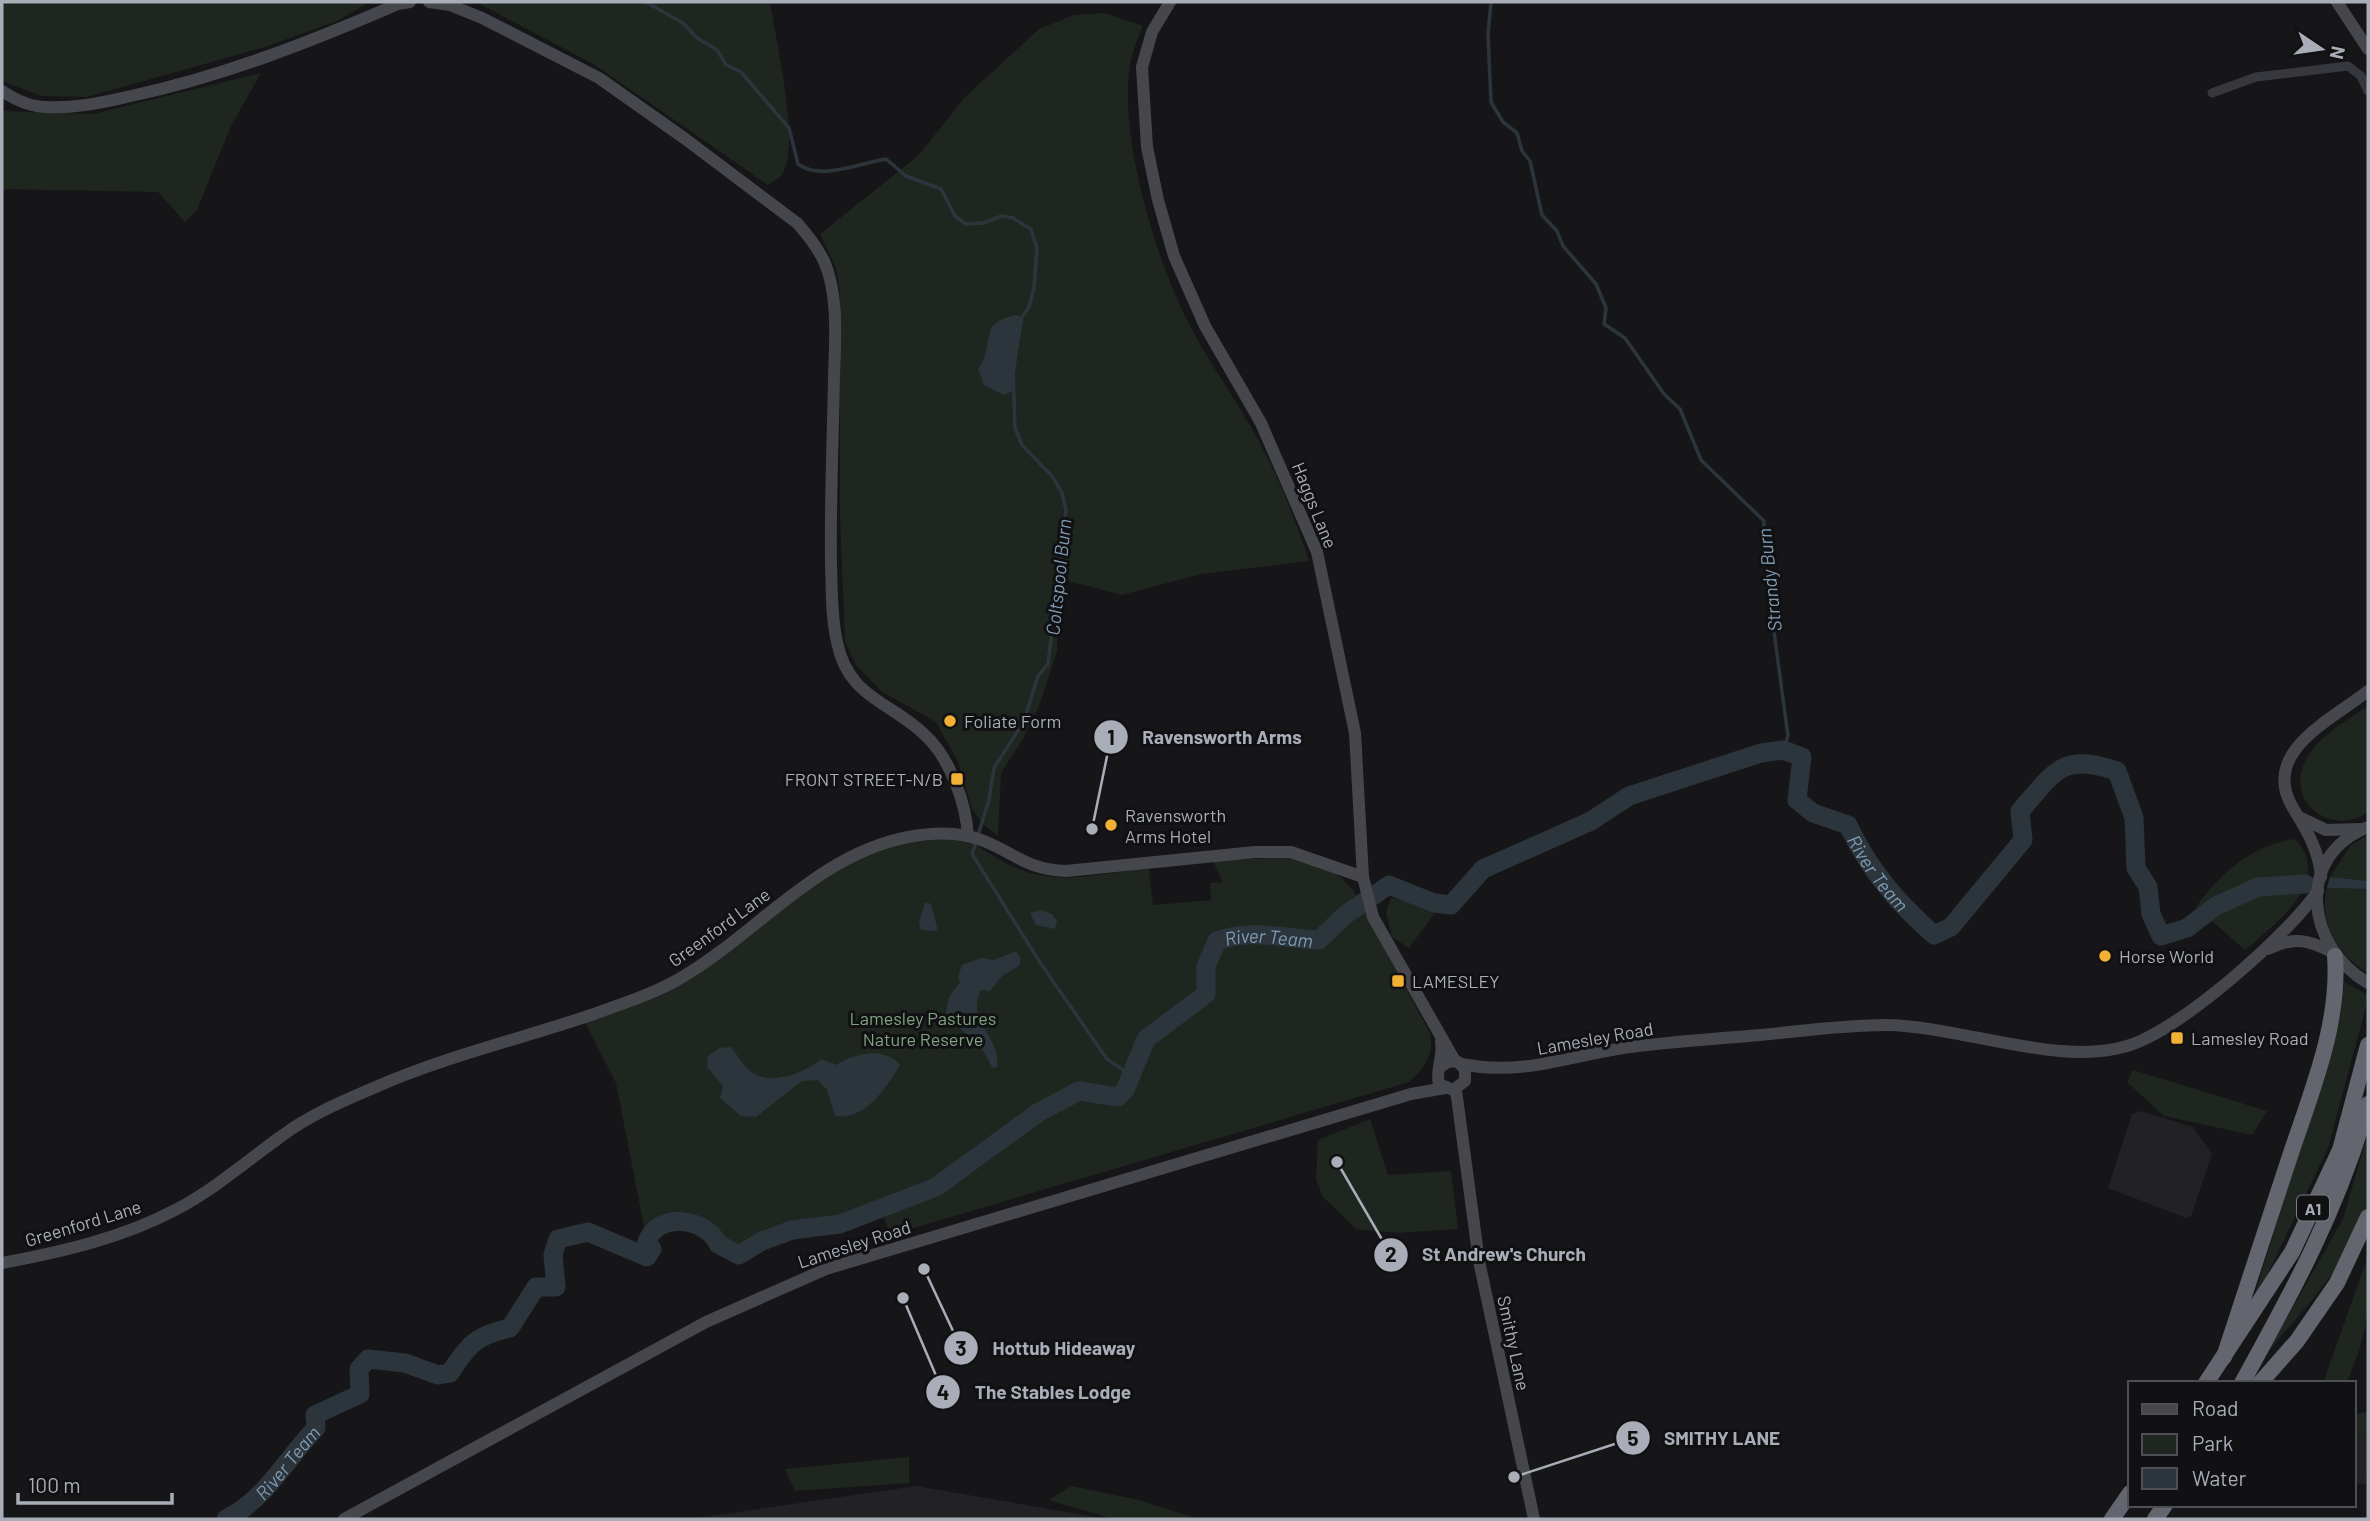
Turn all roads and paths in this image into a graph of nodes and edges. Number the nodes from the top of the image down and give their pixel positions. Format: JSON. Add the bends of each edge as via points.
{"nodes":[{"id":1,"x":410,"y":2,"type":"edge"},
{"id":2,"x":429,"y":2,"type":"edge"},
{"id":3,"x":1170,"y":2,"type":"edge"},
{"id":4,"x":2337,"y":2,"type":"edge"},
{"id":5,"x":2368,"y":49,"type":"edge"},
{"id":6,"x":2,"y":91,"type":"edge"},
{"id":7,"x":2368,"y":91,"type":"edge"},
{"id":8,"x":2212,"y":93,"type":"dead end"},
{"id":9,"x":2368,"y":691,"type":"edge"},
{"id":10,"x":2298,"y":816,"type":"junction"},
{"id":11,"x":2365,"y":828,"type":"edge"},
{"id":12,"x":968,"y":836,"type":"junction"},
{"id":13,"x":2321,"y":877,"type":"junction"},
{"id":14,"x":1363,"y":880,"type":"junction"},
{"id":15,"x":2318,"y":891,"type":"junction"},
{"id":16,"x":2333,"y":954,"type":"junction"},
{"id":17,"x":2255,"y":955,"type":"junction"},
{"id":18,"x":2368,"y":983,"type":"edge"},
{"id":19,"x":1438,"y":1035,"type":"junction"},
{"id":20,"x":2368,"y":1045,"type":"edge"},
{"id":21,"x":1458,"y":1063,"type":"junction"},
{"id":22,"x":1495,"y":1069,"type":"junction"},
{"id":23,"x":1438,"y":1071,"type":"junction"},
{"id":24,"x":1466,"y":1078,"type":"junction"},
{"id":25,"x":1450,"y":1089,"type":"junction"},
{"id":26,"x":1412,"y":1094,"type":"junction"},
{"id":27,"x":2368,"y":1104,"type":"edge"},
{"id":28,"x":2368,"y":1217,"type":"edge"},
{"id":29,"x":2,"y":1263,"type":"edge"},
{"id":30,"x":2224,"y":1357,"type":"junction"},
{"id":31,"x":2207,"y":1381,"type":"edge"},
{"id":32,"x":2243,"y":1381,"type":"edge"},
{"id":33,"x":2262,"y":1381,"type":"edge"},
{"id":34,"x":2128,"y":1496,"type":"edge"},
{"id":35,"x":344,"y":1519,"type":"edge"},
{"id":36,"x":1534,"y":1519,"type":"edge"},
{"id":37,"x":2112,"y":1519,"type":"edge"}],
"edges":[{"from":1,"to":6,"type":"street","via":[[296,48],[155,90],[76,107],[43,107]]},
{"from":2,"to":12,"type":"street","via":[[482,18],[598,78],[695,145],[810,237],[825,263],[832,293],[831,539],[837,642],[858,687],[926,735],[947,765],[967,820]]},
{"from":3,"to":14,"type":"street","name":"Haggs Lane","via":[[1152,32],[1142,67],[1147,147],[1158,200],[1174,256],[1205,326],[1261,423],[1317,552],[1355,733]]},
{"from":4,"to":5,"type":"street"},
{"from":7,"to":8,"type":"street","via":[[2361,76],[2348,66],[2256,76]]},
{"from":9,"to":10,"type":"street","via":[[2306,735],[2291,755],[2286,788]]},
{"from":10,"to":11,"type":"street","via":[[2326,830]]},
{"from":10,"to":13,"type":"street","via":[[2315,847]]},
{"from":11,"to":13,"type":"street","via":[[2333,855]]},
{"from":12,"to":14,"type":"street","name":"Greenford Lane","via":[[1042,870],[1291,852]]},
{"from":12,"to":29,"type":"street","name":"Greenford Lane","via":[[936,833],[909,837],[856,854],[826,870],[680,978],[642,997],[529,1037],[458,1055],[381,1085],[285,1133],[175,1210],[124,1232]]},
{"from":13,"to":15,"type":"street"},
{"from":14,"to":19,"type":"street","name":"Haggs Lane","via":[[1373,917]]},
{"from":15,"to":16,"type":"street","via":[[2319,924]]},
{"from":15,"to":17,"type":"street","name":"Lamesley Road","via":[[2295,920]]},
{"from":16,"to":17,"type":"street","name":"Lamesley Road","via":[[2309,941],[2295,940]]},
{"from":16,"to":18,"type":"street"},
{"from":16,"to":30,"type":"highway","via":[[2334,1009]]},
{"from":17,"to":22,"type":"street","name":"Lamesley Road","via":[[2166,1029],[2113,1050],[2063,1051],[1934,1029],[1875,1025],[1649,1045],[1550,1065]]},
{"from":19,"to":21,"type":"street","name":"Haggs Lane"},
{"from":19,"to":23,"type":"street","name":"Haggs Lane","via":[[1443,1052]]},
{"from":20,"to":30,"type":"highway","number":"A1","via":[[2340,1150],[2292,1252]]},
{"from":21,"to":22,"type":"street","name":"Lamesley Road"},
{"from":21,"to":23,"type":"street","via":[[1446,1062]]},
{"from":21,"to":24,"type":"street"},
{"from":22,"to":24,"type":"street","name":"Lamesley Road"},
{"from":23,"to":25,"type":"street","via":[[1438,1080]]},
{"from":23,"to":26,"type":"street","name":"Lamesley Road"},
{"from":24,"to":25,"type":"street"},
{"from":25,"to":26,"type":"street","name":"Lamesley Road"},
{"from":25,"to":36,"type":"street","name":"Smithy Lane","via":[[1479,1261]]},
{"from":26,"to":35,"type":"street","name":"Lamesley Road","via":[[827,1269],[706,1322]]},
{"from":27,"to":32,"type":"highway","number":"A1","via":[[2353,1159],[2314,1253]]},
{"from":28,"to":33,"type":"highway","via":[[2337,1283],[2297,1341]]},
{"from":30,"to":31,"type":"highway","number":"A1"},
{"from":34,"to":37,"type":"highway"}]}
